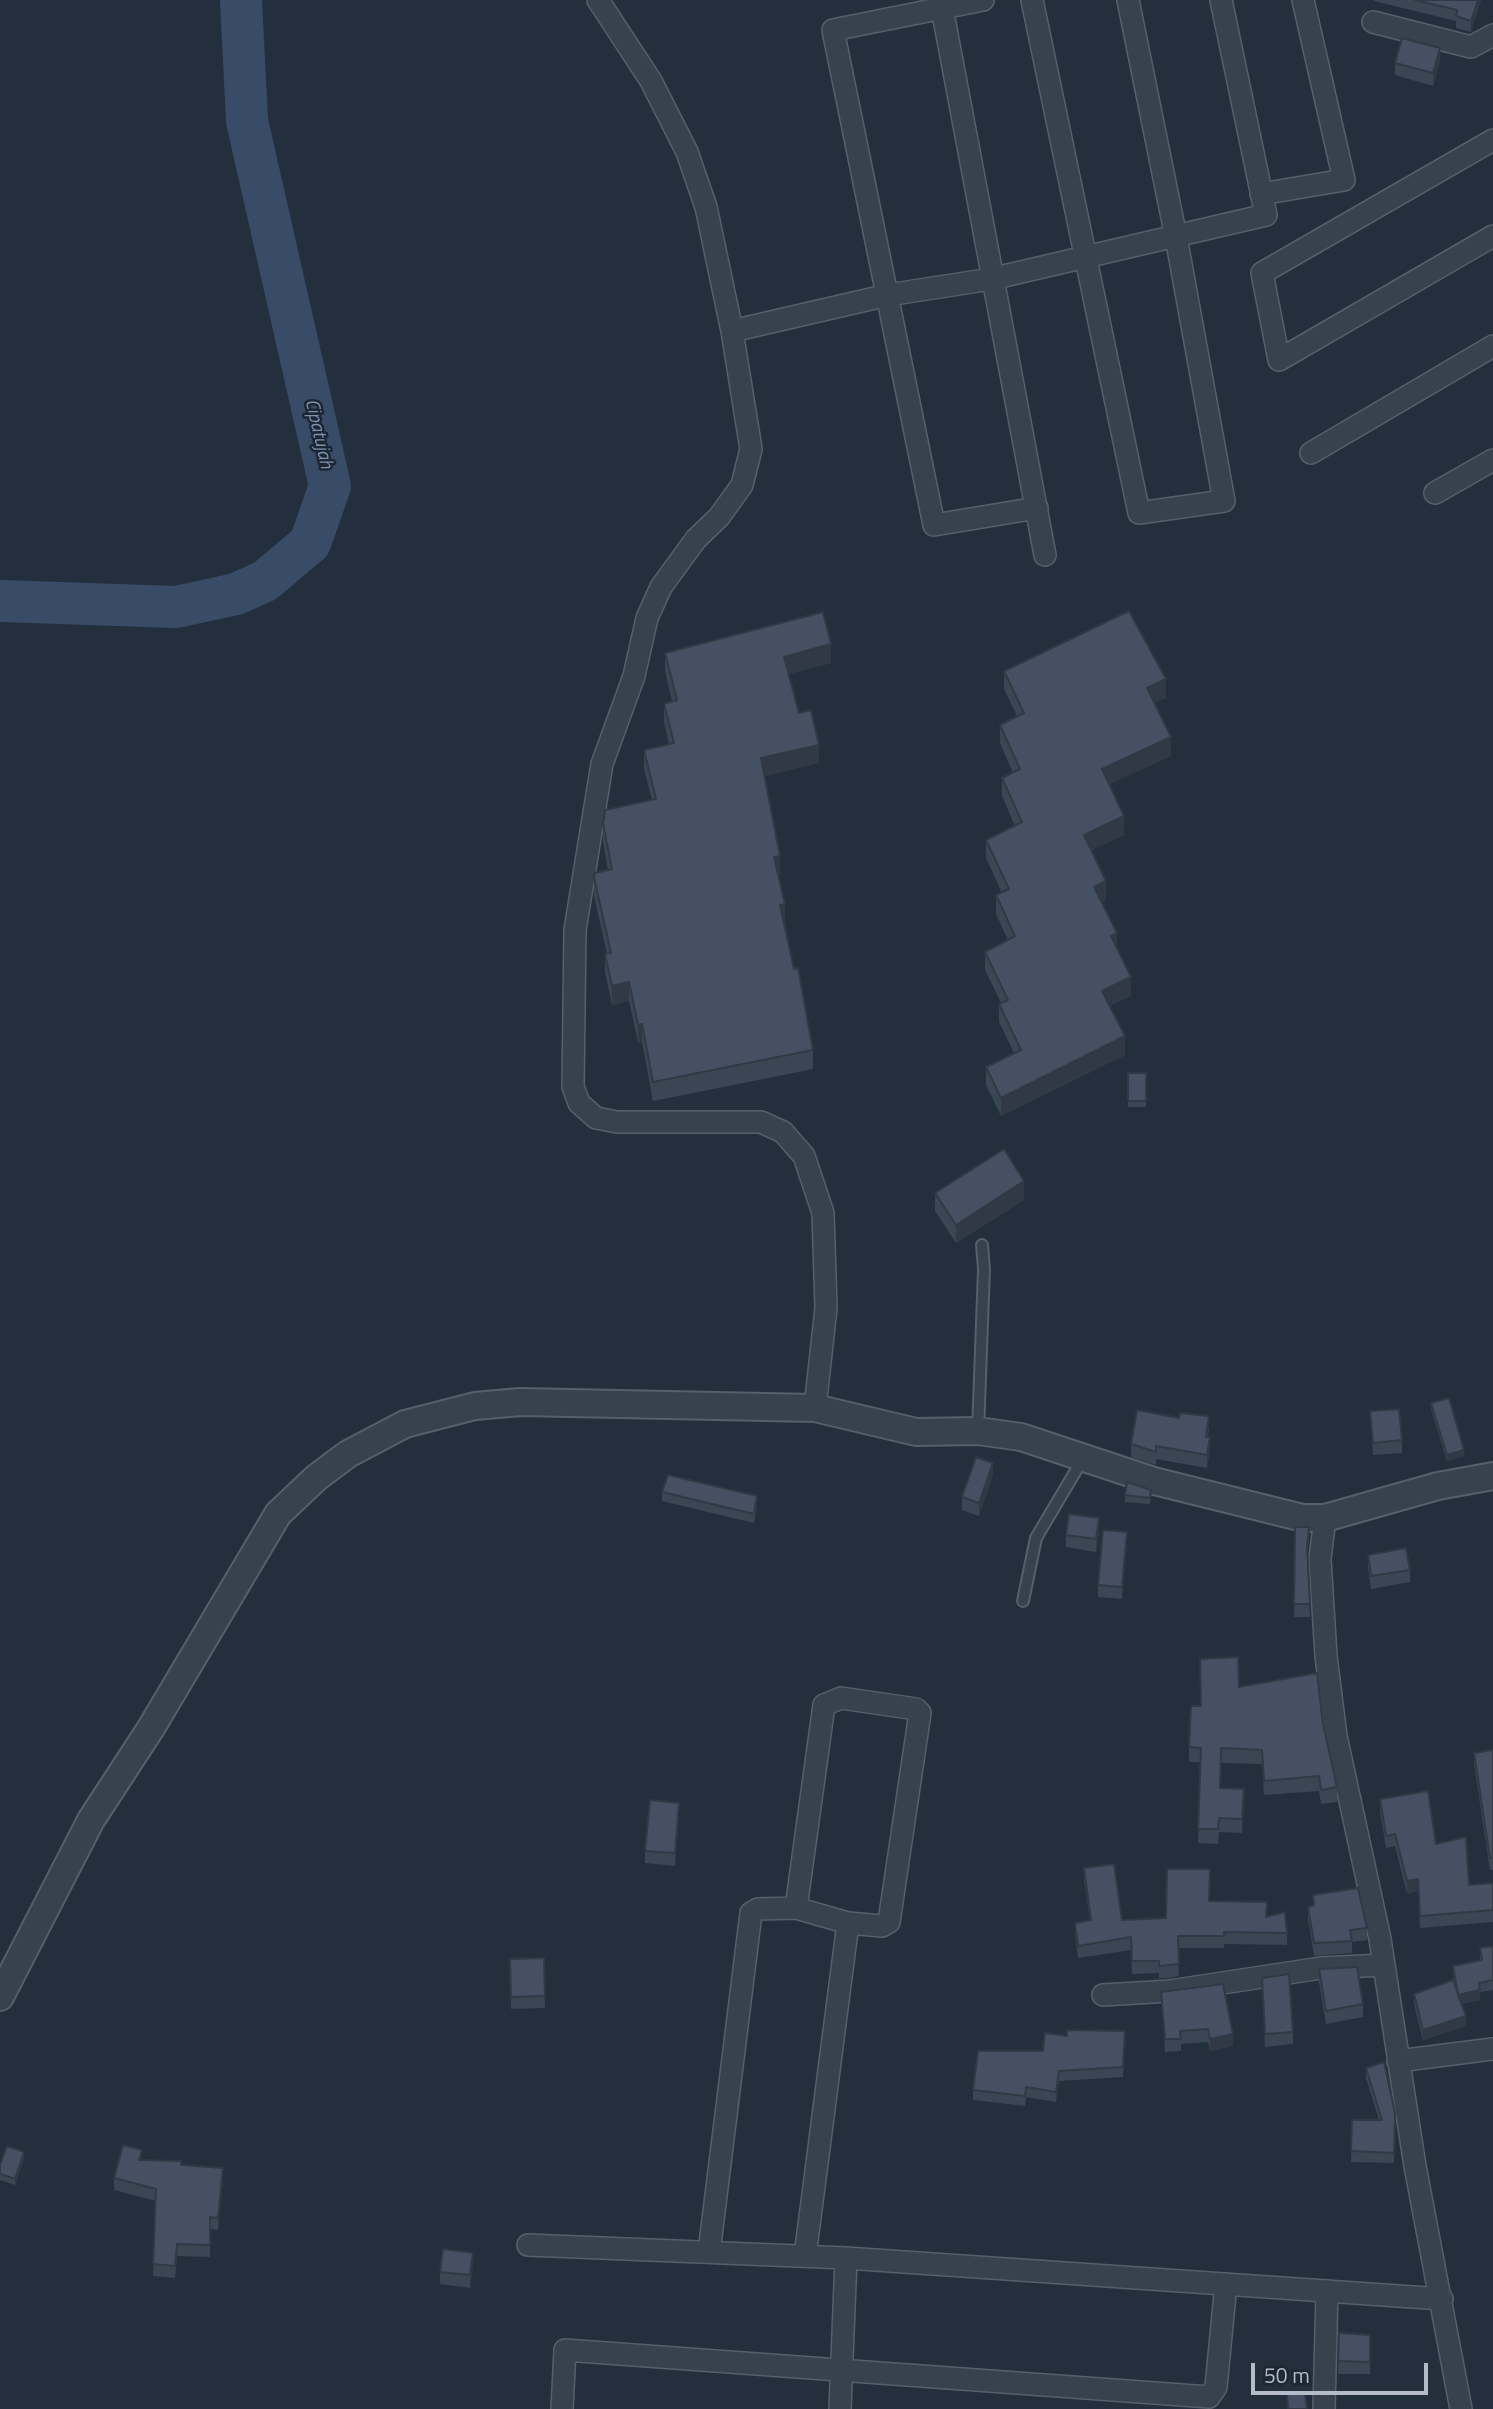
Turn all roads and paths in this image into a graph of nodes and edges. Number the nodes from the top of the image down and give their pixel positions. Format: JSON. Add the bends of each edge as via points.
{"nodes":[{"id":1,"x":598,"y":0,"type":"edge"},
{"id":2,"x":983,"y":0,"type":"edge"},
{"id":3,"x":1032,"y":0,"type":"edge"},
{"id":4,"x":1128,"y":0,"type":"edge"},
{"id":5,"x":1222,"y":0,"type":"edge"},
{"id":6,"x":1303,"y":0,"type":"edge"},
{"id":7,"x":942,"y":8,"type":"junction"},
{"id":8,"x":1373,"y":22,"type":"dead end"},
{"id":9,"x":1493,"y":35,"type":"edge"},
{"id":10,"x":1493,"y":140,"type":"edge"},
{"id":11,"x":1261,"y":194,"type":"junction"},
{"id":12,"x":1493,"y":236,"type":"edge"},
{"id":13,"x":1177,"y":237,"type":"junction"},
{"id":14,"x":1084,"y":258,"type":"junction"},
{"id":15,"x":991,"y":279,"type":"junction"},
{"id":16,"x":888,"y":295,"type":"junction"},
{"id":17,"x":732,"y":331,"type":"junction"},
{"id":18,"x":1493,"y":346,"type":"edge"},
{"id":19,"x":1311,"y":453,"type":"dead end"},
{"id":20,"x":1493,"y":460,"type":"edge"},
{"id":21,"x":1435,"y":493,"type":"dead end"},
{"id":22,"x":1037,"y":508,"type":"junction"},
{"id":23,"x":1045,"y":555,"type":"dead end"},
{"id":24,"x":982,"y":1245,"type":"dead end"},
{"id":25,"x":815,"y":1408,"type":"junction"},
{"id":26,"x":978,"y":1431,"type":"junction"},
{"id":27,"x":1084,"y":1457,"type":"junction"},
{"id":28,"x":1493,"y":1476,"type":"edge"},
{"id":29,"x":1325,"y":1517,"type":"junction"},
{"id":30,"x":1023,"y":1601,"type":"dead end"},
{"id":31,"x":796,"y":1909,"type":"junction"},
{"id":32,"x":848,"y":1923,"type":"junction"},
{"id":33,"x":1384,"y":1965,"type":"junction"},
{"id":34,"x":1103,"y":1995,"type":"dead end"},
{"id":35,"x":0,"y":1997,"type":"edge"},
{"id":36,"x":1493,"y":2049,"type":"edge"},
{"id":37,"x":1398,"y":2061,"type":"junction"},
{"id":38,"x":528,"y":2245,"type":"dead end"},
{"id":39,"x":709,"y":2252,"type":"junction"},
{"id":40,"x":805,"y":2256,"type":"junction"},
{"id":41,"x":846,"y":2258,"type":"junction"},
{"id":42,"x":1226,"y":2284,"type":"junction"},
{"id":43,"x":1327,"y":2291,"type":"junction"},
{"id":44,"x":1442,"y":2299,"type":"junction"},
{"id":45,"x":842,"y":2371,"type":"junction"},
{"id":46,"x":562,"y":2409,"type":"edge"},
{"id":47,"x":840,"y":2409,"type":"edge"},
{"id":48,"x":1324,"y":2409,"type":"edge"},
{"id":49,"x":1461,"y":2409,"type":"edge"}],
"edges":[{"from":1,"to":17,"type":"street","via":[[651,81],[687,152],[706,207]]},
{"from":2,"to":7,"type":"street"},
{"from":3,"to":14,"type":"street"},
{"from":4,"to":13,"type":"street"},
{"from":5,"to":11,"type":"street"},
{"from":6,"to":11,"type":"street","via":[[1344,180]]},
{"from":7,"to":15,"type":"street"},
{"from":7,"to":16,"type":"street","via":[[833,30]]},
{"from":8,"to":9,"type":"street","via":[[1471,47]]},
{"from":10,"to":12,"type":"street","via":[[1262,274],[1279,360]]},
{"from":11,"to":13,"type":"street","via":[[1266,215]]},
{"from":13,"to":14,"type":"street"},
{"from":13,"to":14,"type":"street","via":[[1224,501],[1139,513]]},
{"from":14,"to":15,"type":"street"},
{"from":15,"to":16,"type":"street"},
{"from":15,"to":22,"type":"street"},
{"from":16,"to":17,"type":"street"},
{"from":16,"to":22,"type":"street","via":[[934,525]]},
{"from":17,"to":25,"type":"street","via":[[751,449],[749,464],[742,485],[661,587],[601,764],[575,930],[573,1087],[579,1103],[596,1118],[761,1122],[783,1132],[804,1156],[823,1213],[826,1308]]},
{"from":18,"to":19,"type":"street"},
{"from":20,"to":21,"type":"street"},
{"from":22,"to":23,"type":"street"},
{"from":24,"to":26,"type":"lane","via":[[985,1269]]},
{"from":25,"to":26,"type":"street","via":[[916,1432]]},
{"from":25,"to":35,"type":"street","via":[[520,1402],[475,1406],[405,1424],[348,1454],[278,1514],[91,1820]]},
{"from":26,"to":27,"type":"street","via":[[1021,1437]]},
{"from":27,"to":29,"type":"street","via":[[1154,1481],[1274,1511],[1303,1518]]},
{"from":27,"to":30,"type":"lane","via":[[1036,1538]]},
{"from":28,"to":29,"type":"street"},
{"from":29,"to":33,"type":"street","via":[[1320,1559],[1336,1736]]},
{"from":31,"to":32,"type":"street"},
{"from":31,"to":32,"type":"street","via":[[824,1705],[841,1698],[916,1709],[889,1922],[883,1926]]},
{"from":31,"to":39,"type":"street","via":[[751,1913]]},
{"from":32,"to":40,"type":"street"},
{"from":33,"to":34,"type":"street","via":[[1321,1968],[1195,1988]]},
{"from":33,"to":37,"type":"street"},
{"from":36,"to":37,"type":"street"},
{"from":37,"to":44,"type":"street"},
{"from":38,"to":39,"type":"street"},
{"from":39,"to":40,"type":"street"},
{"from":40,"to":41,"type":"street"},
{"from":41,"to":42,"type":"street"},
{"from":41,"to":45,"type":"street"},
{"from":42,"to":43,"type":"street"},
{"from":42,"to":45,"type":"street","via":[[1216,2387],[1209,2397]]},
{"from":43,"to":44,"type":"street"},
{"from":43,"to":48,"type":"street"},
{"from":44,"to":49,"type":"street"},
{"from":45,"to":46,"type":"street","via":[[565,2350]]},
{"from":45,"to":47,"type":"street"}]}
